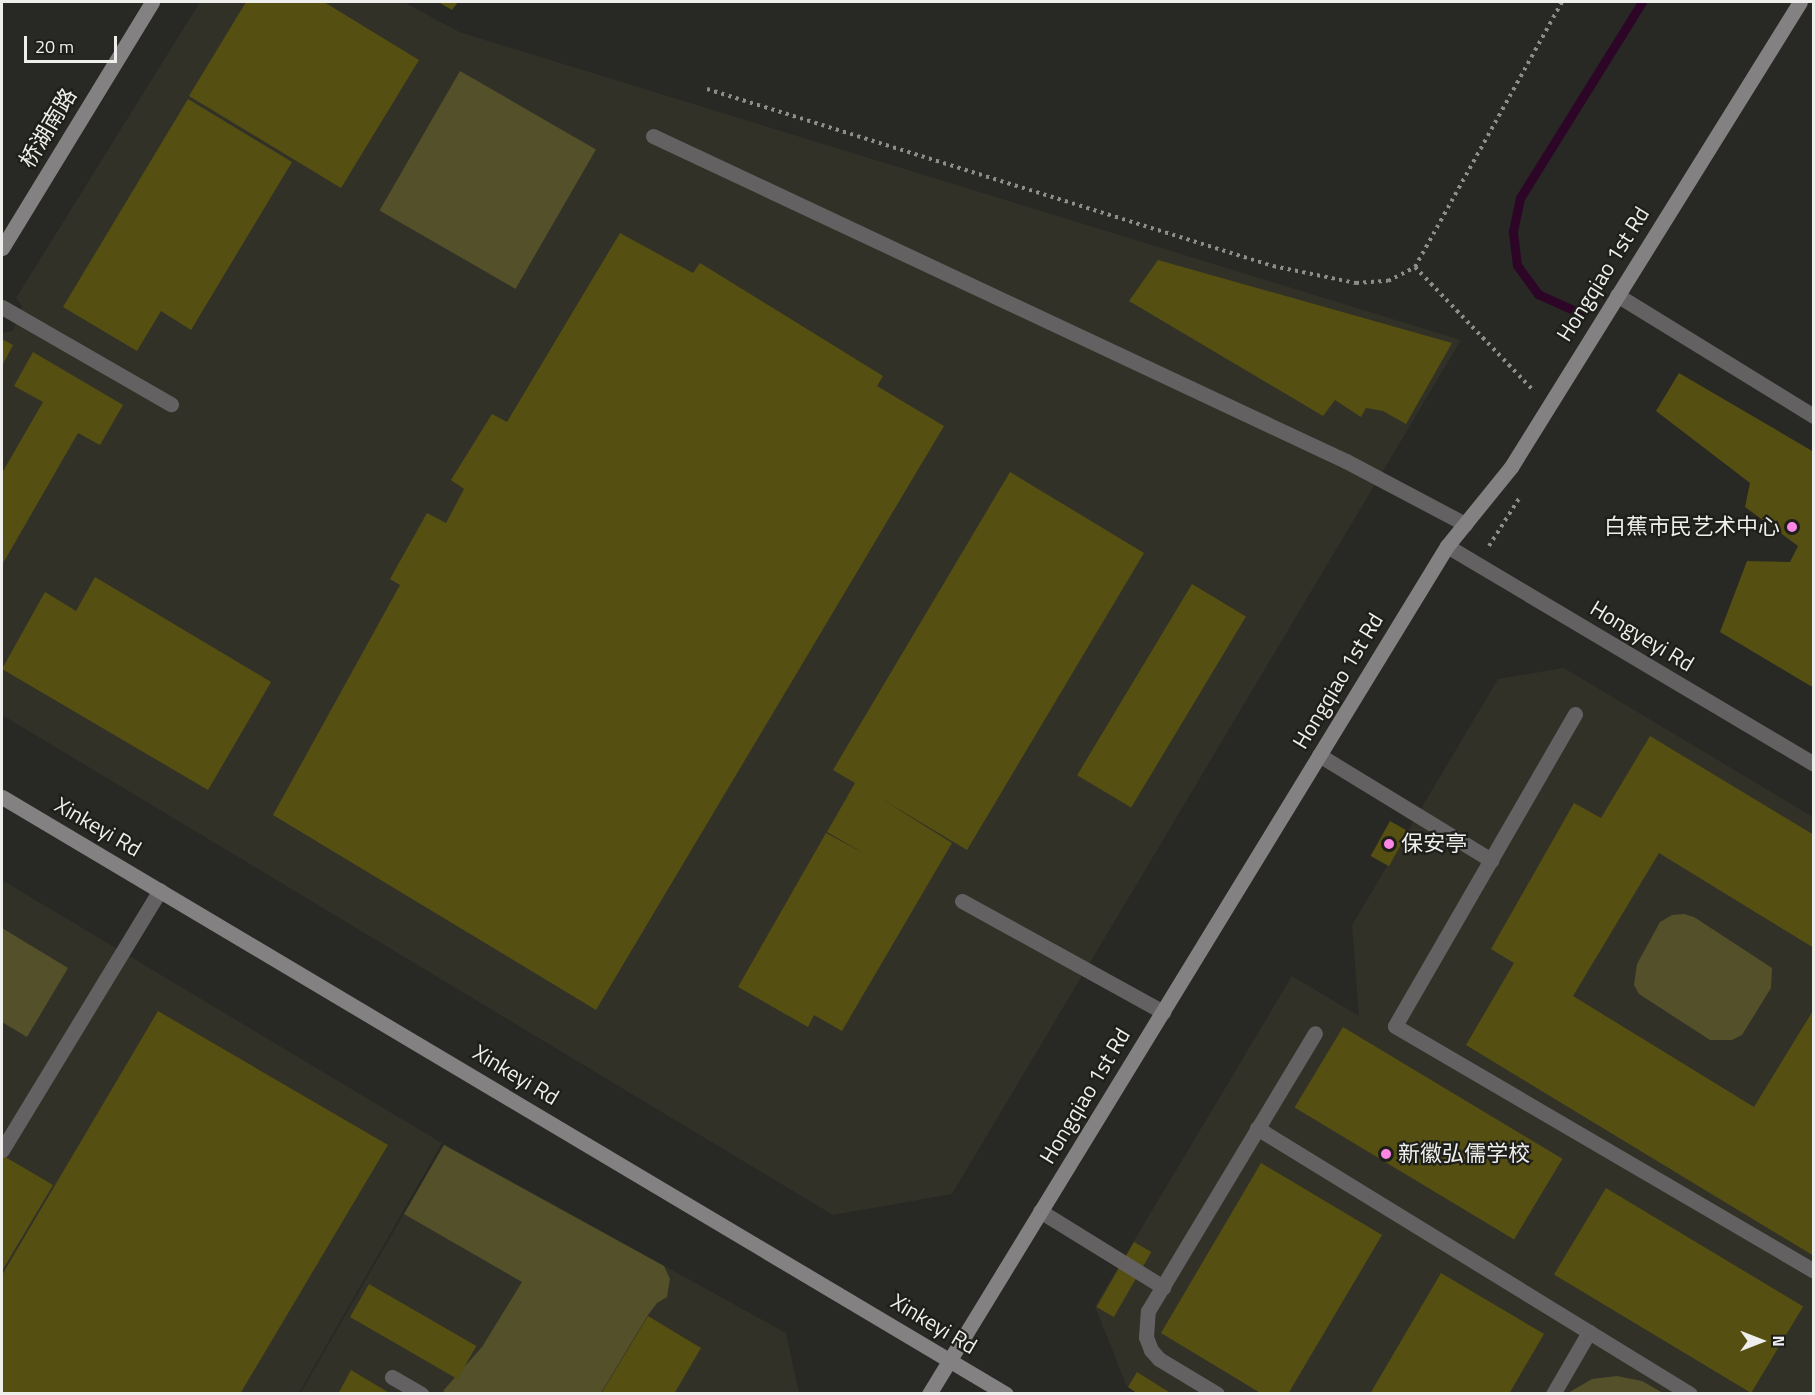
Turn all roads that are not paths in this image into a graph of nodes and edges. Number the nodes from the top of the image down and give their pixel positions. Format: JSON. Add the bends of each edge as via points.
{"nodes":[{"id":1,"x":152,"y":2,"type":"edge"},
{"id":2,"x":1800,"y":2,"type":"edge"},
{"id":3,"x":653,"y":136,"type":"dead end"},
{"id":4,"x":2,"y":248,"type":"edge"},
{"id":5,"x":1617,"y":295,"type":"junction"},
{"id":6,"x":2,"y":307,"type":"edge"},
{"id":7,"x":171,"y":404,"type":"dead end"},
{"id":8,"x":1814,"y":416,"type":"edge"},
{"id":9,"x":1465,"y":524,"type":"junction"},
{"id":10,"x":1447,"y":546,"type":"junction"},
{"id":11,"x":1575,"y":714,"type":"dead end"},
{"id":12,"x":1319,"y":755,"type":"junction"},
{"id":13,"x":1813,"y":764,"type":"edge"},
{"id":14,"x":2,"y":797,"type":"edge"},
{"id":15,"x":1491,"y":860,"type":"junction"},
{"id":16,"x":159,"y":890,"type":"junction"},
{"id":17,"x":962,"y":901,"type":"dead end"},
{"id":18,"x":1163,"y":1012,"type":"junction"},
{"id":19,"x":1315,"y":1033,"type":"dead end"},
{"id":20,"x":1257,"y":1128,"type":"junction"},
{"id":21,"x":2,"y":1150,"type":"edge"},
{"id":22,"x":1041,"y":1211,"type":"junction"},
{"id":23,"x":1814,"y":1271,"type":"edge"},
{"id":24,"x":1163,"y":1287,"type":"junction"},
{"id":25,"x":1589,"y":1332,"type":"junction"},
{"id":26,"x":950,"y":1360,"type":"junction"},
{"id":27,"x":392,"y":1377,"type":"dead end"},
{"id":28,"x":421,"y":1394,"type":"edge"},
{"id":29,"x":929,"y":1394,"type":"edge"},
{"id":30,"x":1006,"y":1394,"type":"edge"},
{"id":31,"x":1217,"y":1394,"type":"edge"},
{"id":32,"x":1552,"y":1394,"type":"edge"},
{"id":33,"x":1690,"y":1394,"type":"edge"}],
"edges":[{"from":1,"to":4,"type":"street","name":"桥湖南路"},
{"from":2,"to":5,"type":"street","name":"Hongqiao 1st Rd"},
{"from":3,"to":9,"type":"lane","via":[[1346,461]]},
{"from":5,"to":8,"type":"lane"},
{"from":5,"to":9,"type":"street","name":"Hongqiao 1st Rd","via":[[1511,467]]},
{"from":6,"to":7,"type":"lane"},
{"from":9,"to":10,"type":"street","name":"Hongqiao 1st Rd"},
{"from":10,"to":12,"type":"street","name":"Hongqiao 1st Rd"},
{"from":10,"to":13,"type":"lane","name":"Hongyeyi Rd"},
{"from":11,"to":15,"type":"lane"},
{"from":12,"to":15,"type":"lane"},
{"from":12,"to":18,"type":"street","name":"Hongqiao 1st Rd"},
{"from":14,"to":16,"type":"street","name":"Xinkeyi Rd"},
{"from":15,"to":23,"type":"lane","via":[[1395,1026]]},
{"from":16,"to":21,"type":"lane"},
{"from":16,"to":26,"type":"street","name":"Xinkeyi Rd"},
{"from":17,"to":18,"type":"lane"},
{"from":18,"to":22,"type":"street","name":"Hongqiao 1st Rd"},
{"from":19,"to":20,"type":"lane"},
{"from":20,"to":24,"type":"lane"},
{"from":20,"to":25,"type":"lane"},
{"from":22,"to":24,"type":"lane"},
{"from":22,"to":26,"type":"street","name":"Hongqiao 1st Rd"},
{"from":24,"to":31,"type":"lane","via":[[1145,1324],[1151,1350]]},
{"from":25,"to":32,"type":"lane"},
{"from":25,"to":33,"type":"lane"},
{"from":26,"to":29,"type":"street","name":"Hongqiao 1st Rd"},
{"from":26,"to":30,"type":"street","name":"Xinkeyi Rd"},
{"from":27,"to":28,"type":"lane"}]}
